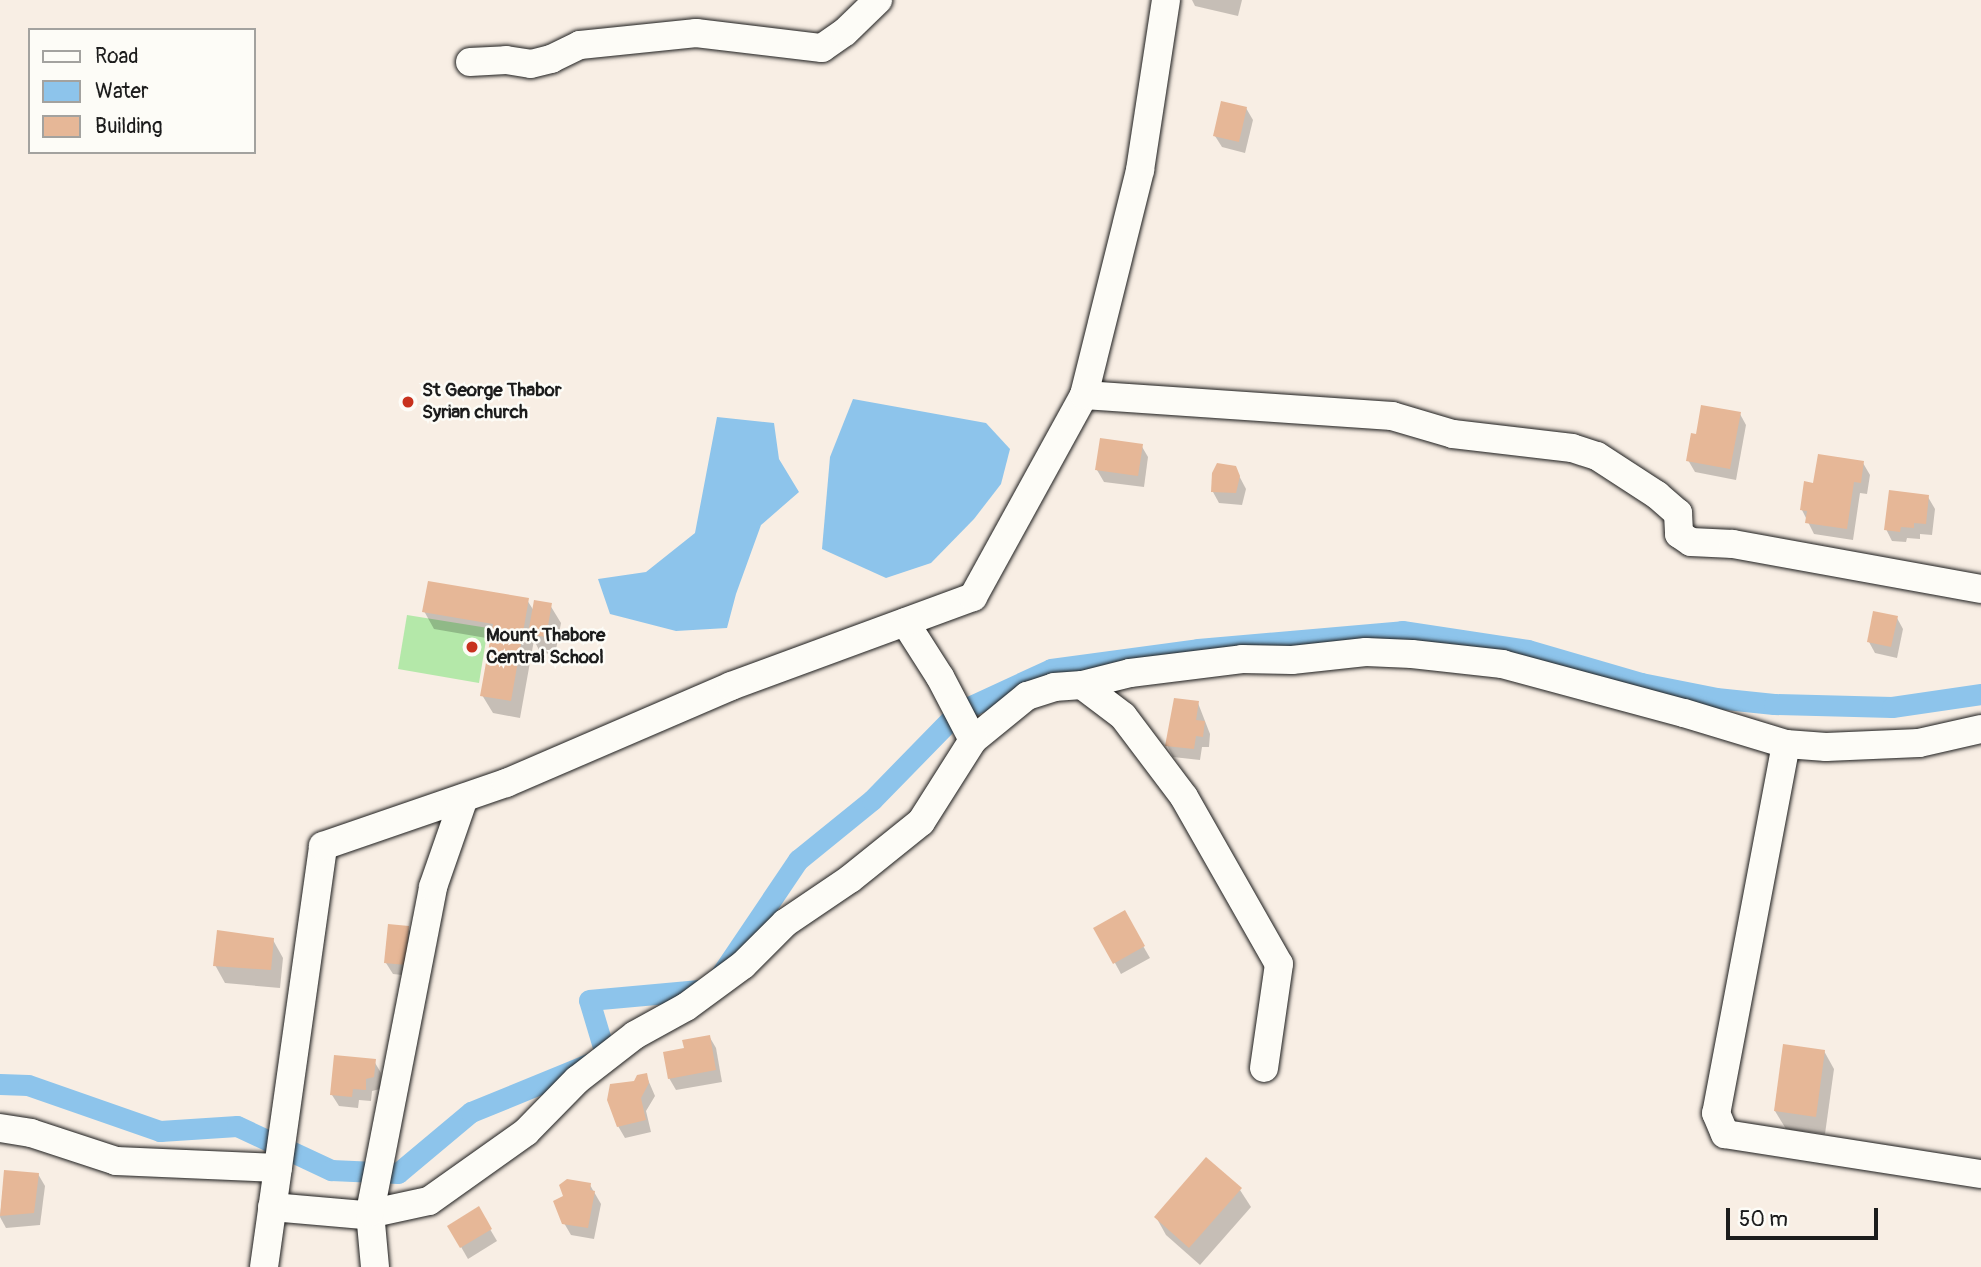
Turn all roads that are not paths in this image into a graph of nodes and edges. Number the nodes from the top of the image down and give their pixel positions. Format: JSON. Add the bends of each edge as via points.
{"nodes":[{"id":1,"x":878,"y":0,"type":"edge"},
{"id":2,"x":1166,"y":0,"type":"edge"},
{"id":3,"x":470,"y":62,"type":"dead end"},
{"id":4,"x":1084,"y":395,"type":"junction"},
{"id":5,"x":1981,"y":589,"type":"edge"},
{"id":6,"x":905,"y":622,"type":"junction"},
{"id":7,"x":1082,"y":685,"type":"junction"},
{"id":8,"x":1981,"y":729,"type":"edge"},
{"id":9,"x":973,"y":740,"type":"junction"},
{"id":10,"x":1786,"y":744,"type":"junction"},
{"id":11,"x":464,"y":798,"type":"junction"},
{"id":12,"x":1264,"y":1068,"type":"dead end"},
{"id":13,"x":0,"y":1128,"type":"edge"},
{"id":14,"x":278,"y":1168,"type":"junction"},
{"id":15,"x":1981,"y":1174,"type":"edge"},
{"id":16,"x":272,"y":1207,"type":"junction"},
{"id":17,"x":370,"y":1212,"type":"junction"},
{"id":18,"x":264,"y":1267,"type":"edge"},
{"id":19,"x":375,"y":1267,"type":"edge"}],
"edges":[{"from":1,"to":3,"type":"street","via":[[822,48],[696,33],[580,45],[531,64]]},
{"from":2,"to":4,"type":"street","via":[[1140,170]]},
{"from":4,"to":5,"type":"street","via":[[1392,416],[1453,434],[1572,448],[1597,456],[1657,495],[1678,513],[1679,534],[1691,542],[1734,544]]},
{"from":4,"to":6,"type":"street","via":[[973,597]]},
{"from":6,"to":9,"type":"street"},
{"from":6,"to":11,"type":"street","via":[[731,686]]},
{"from":7,"to":9,"type":"street","via":[[1054,687],[1027,696]]},
{"from":7,"to":10,"type":"street","via":[[1141,671],[1242,659],[1292,660],[1366,652],[1454,658],[1563,679]]},
{"from":7,"to":12,"type":"street","via":[[1123,716],[1184,797],[1279,964]]},
{"from":8,"to":10,"type":"street","via":[[1919,743]]},
{"from":9,"to":17,"type":"street","via":[[921,822],[850,880],[785,923],[743,965],[686,1007],[635,1035],[577,1080],[526,1132],[429,1201]]},
{"from":10,"to":15,"type":"street","via":[[1716,1113],[1726,1134]]},
{"from":11,"to":14,"type":"street","via":[[323,846]]},
{"from":11,"to":17,"type":"street","via":[[433,887]]},
{"from":13,"to":14,"type":"street","via":[[31,1133],[116,1161]]},
{"from":14,"to":16,"type":"street"},
{"from":16,"to":17,"type":"street"},
{"from":16,"to":18,"type":"street"},
{"from":17,"to":19,"type":"street"}]}
